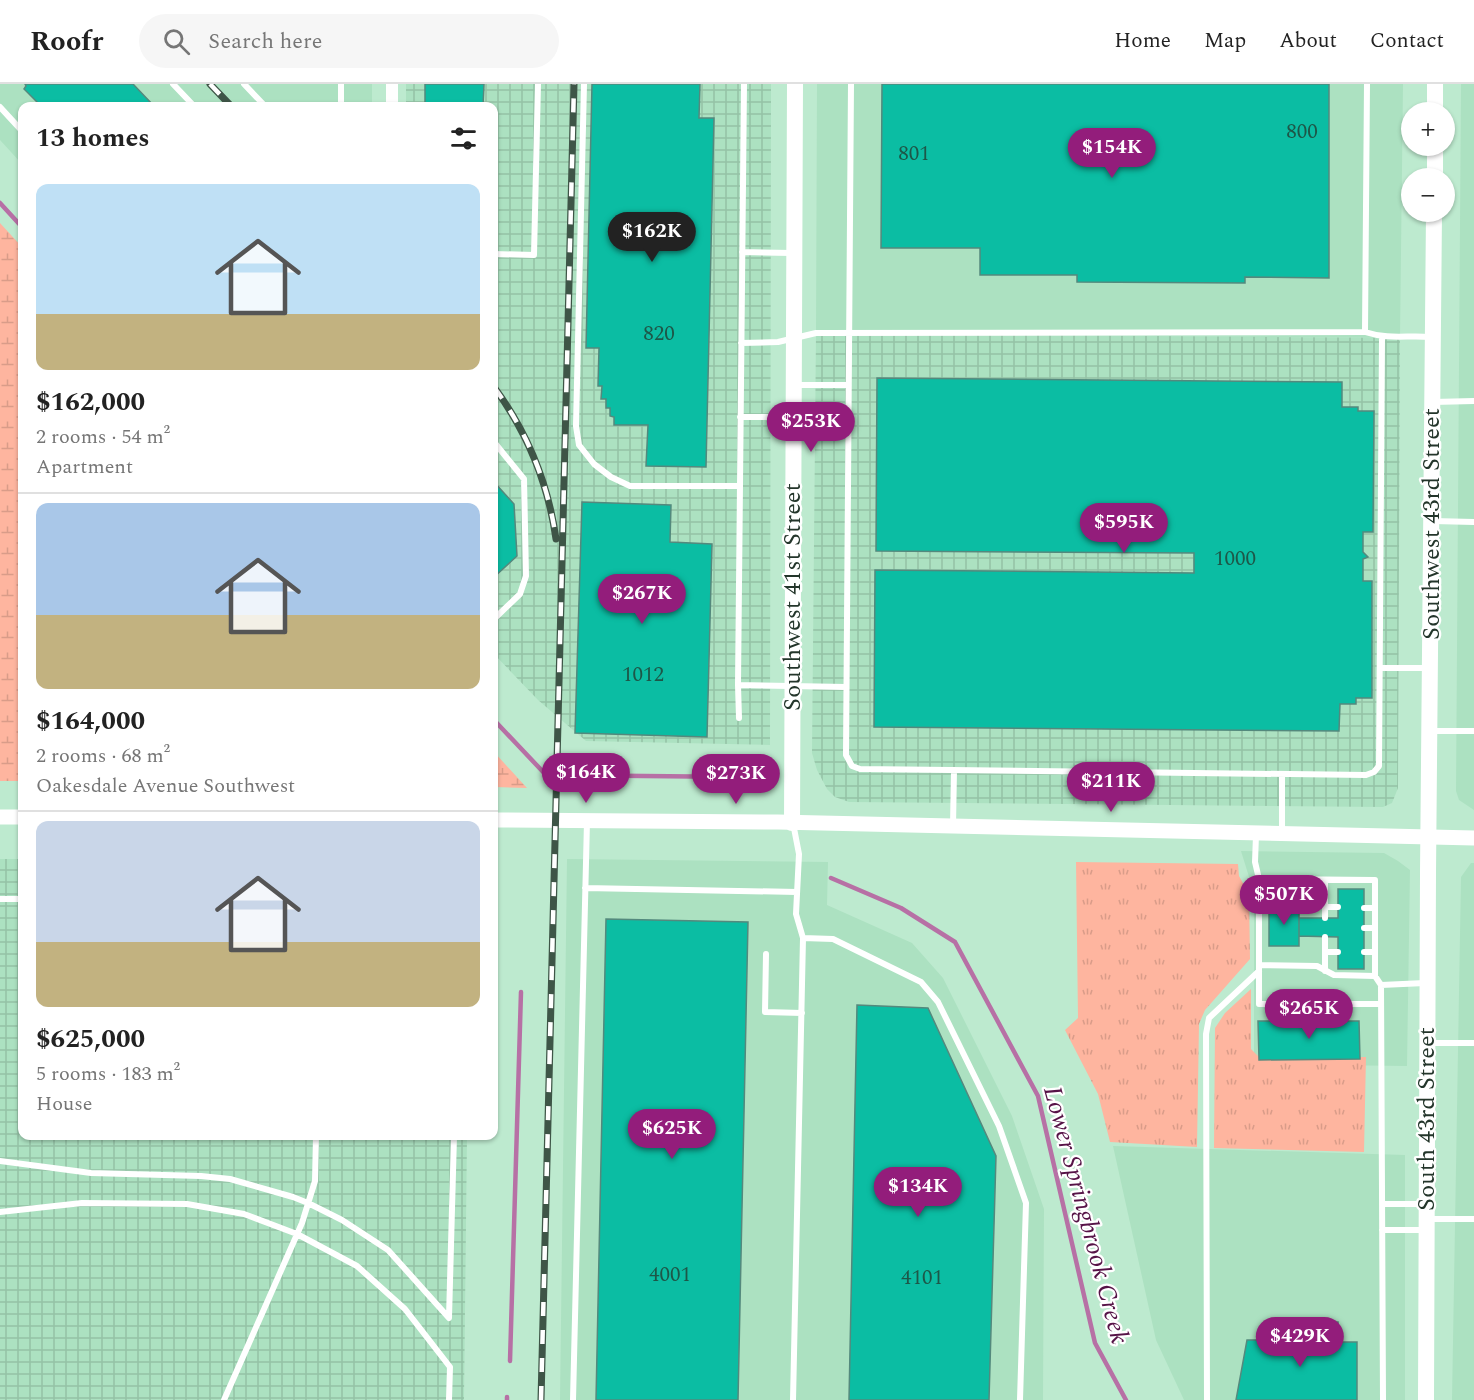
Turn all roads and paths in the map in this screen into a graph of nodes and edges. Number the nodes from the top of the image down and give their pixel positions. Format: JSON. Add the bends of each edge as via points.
{"nodes":[{"id":1,"x":173,"y":84,"type":"edge"},
{"id":2,"x":244,"y":84,"type":"edge"},
{"id":3,"x":341,"y":84,"type":"edge"},
{"id":4,"x":392,"y":84,"type":"edge"},
{"id":5,"x":538,"y":84,"type":"edge"},
{"id":6,"x":584,"y":84,"type":"edge"},
{"id":7,"x":744,"y":84,"type":"edge"},
{"id":8,"x":795,"y":84,"type":"edge"},
{"id":9,"x":851,"y":84,"type":"edge"},
{"id":10,"x":1367,"y":84,"type":"edge"},
{"id":11,"x":1435,"y":84,"type":"edge"},
{"id":12,"x":190,"y":102,"type":"edge"},
{"id":13,"x":261,"y":102,"type":"edge"},
{"id":14,"x":341,"y":102,"type":"edge"},
{"id":15,"x":392,"y":102,"type":"edge"},
{"id":16,"x":1435,"y":102,"type":"edge"},
{"id":17,"x":0,"y":107,"type":"edge"},
{"id":18,"x":18,"y":127,"type":"edge"},
{"id":19,"x":1434,"y":222,"type":"edge"},
{"id":20,"x":742,"y":252,"type":"junction"},
{"id":21,"x":795,"y":253,"type":"junction"},
{"id":22,"x":498,"y":254,"type":"edge"},
{"id":23,"x":1365,"y":332,"type":"junction"},
{"id":24,"x":850,"y":333,"type":"junction"},
{"id":25,"x":1382,"y":338,"type":"junction"},
{"id":26,"x":1433,"y":338,"type":"junction"},
{"id":27,"x":794,"y":339,"type":"junction"},
{"id":28,"x":741,"y":343,"type":"junction"},
{"id":29,"x":794,"y":385,"type":"junction"},
{"id":30,"x":848,"y":385,"type":"junction"},
{"id":31,"x":1474,"y":401,"type":"edge"},
{"id":32,"x":1433,"y":402,"type":"junction"},
{"id":33,"x":740,"y":417,"type":"junction"},
{"id":34,"x":794,"y":417,"type":"junction"},
{"id":35,"x":498,"y":447,"type":"edge"},
{"id":36,"x":740,"y":486,"type":"junction"},
{"id":37,"x":1432,"y":521,"type":"junction"},
{"id":38,"x":1474,"y":522,"type":"edge"},
{"id":39,"x":498,"y":616,"type":"edge"},
{"id":40,"x":1431,"y":668,"type":"junction"},
{"id":41,"x":1380,"y":669,"type":"junction"},
{"id":42,"x":738,"y":685,"type":"junction"},
{"id":43,"x":846,"y":687,"type":"junction"},
{"id":44,"x":793,"y":688,"type":"junction"},
{"id":45,"x":739,"y":718,"type":"dead end"},
{"id":46,"x":1431,"y":731,"type":"junction"},
{"id":47,"x":1474,"y":731,"type":"edge"},
{"id":48,"x":954,"y":770,"type":"junction"},
{"id":49,"x":1282,"y":774,"type":"junction"},
{"id":50,"x":0,"y":817,"type":"edge"},
{"id":51,"x":18,"y":817,"type":"edge"},
{"id":52,"x":498,"y":820,"type":"edge"},
{"id":53,"x":587,"y":821,"type":"junction"},
{"id":54,"x":792,"y":823,"type":"junction"},
{"id":55,"x":953,"y":826,"type":"junction"},
{"id":56,"x":1256,"y":833,"type":"junction"},
{"id":57,"x":1282,"y":834,"type":"junction"},
{"id":58,"x":1429,"y":837,"type":"junction"},
{"id":59,"x":1474,"y":838,"type":"edge"},
{"id":60,"x":1259,"y":879,"type":"junction"},
{"id":61,"x":1325,"y":880,"type":"junction"},
{"id":62,"x":585,"y":888,"type":"junction"},
{"id":63,"x":797,"y":892,"type":"junction"},
{"id":64,"x":0,"y":899,"type":"edge"},
{"id":65,"x":18,"y":899,"type":"edge"},
{"id":66,"x":1325,"y":907,"type":"junction"},
{"id":67,"x":1338,"y":908,"type":"dead end"},
{"id":68,"x":1364,"y":908,"type":"dead end"},
{"id":69,"x":1375,"y":908,"type":"junction"},
{"id":70,"x":1325,"y":918,"type":"dead end"},
{"id":71,"x":1364,"y":928,"type":"dead end"},
{"id":72,"x":1375,"y":928,"type":"junction"},
{"id":73,"x":1325,"y":937,"type":"dead end"},
{"id":74,"x":803,"y":938,"type":"junction"},
{"id":75,"x":1325,"y":952,"type":"junction"},
{"id":76,"x":1338,"y":952,"type":"dead end"},
{"id":77,"x":1364,"y":952,"type":"dead end"},
{"id":78,"x":1375,"y":952,"type":"junction"},
{"id":79,"x":766,"y":954,"type":"dead end"},
{"id":80,"x":1259,"y":968,"type":"junction"},
{"id":81,"x":1325,"y":970,"type":"junction"},
{"id":82,"x":1375,"y":976,"type":"junction"},
{"id":83,"x":1428,"y":983,"type":"junction"},
{"id":84,"x":1380,"y":985,"type":"junction"},
{"id":85,"x":1380,"y":1004,"type":"junction"},
{"id":86,"x":802,"y":1013,"type":"junction"},
{"id":87,"x":1428,"y":1043,"type":"junction"},
{"id":88,"x":1474,"y":1043,"type":"edge"},
{"id":89,"x":316,"y":1140,"type":"edge"},
{"id":90,"x":454,"y":1140,"type":"edge"},
{"id":91,"x":0,"y":1161,"type":"edge"},
{"id":92,"x":309,"y":1203,"type":"junction"},
{"id":93,"x":1382,"y":1204,"type":"junction"},
{"id":94,"x":0,"y":1212,"type":"edge"},
{"id":95,"x":1427,"y":1218,"type":"junction"},
{"id":96,"x":1474,"y":1219,"type":"edge"},
{"id":97,"x":1382,"y":1230,"type":"junction"},
{"id":98,"x":297,"y":1234,"type":"junction"},
{"id":99,"x":224,"y":1400,"type":"edge"},
{"id":100,"x":449,"y":1400,"type":"edge"},
{"id":101,"x":573,"y":1400,"type":"edge"},
{"id":102,"x":794,"y":1400,"type":"edge"},
{"id":103,"x":1020,"y":1400,"type":"edge"},
{"id":104,"x":1206,"y":1400,"type":"edge"},
{"id":105,"x":1383,"y":1400,"type":"edge"},
{"id":106,"x":1426,"y":1400,"type":"edge"}],
"edges":[{"from":1,"to":12,"type":"lane"},
{"from":2,"to":13,"type":"lane"},
{"from":3,"to":14,"type":"lane"},
{"from":4,"to":15,"type":"street"},
{"from":5,"to":22,"type":"lane","via":[[534,255]]},
{"from":6,"to":36,"type":"lane","via":[[576,426],[579,445],[594,464],[630,486]]},
{"from":7,"to":20,"type":"lane"},
{"from":8,"to":21,"type":"main road","name":"Southwest 41st Street"},
{"from":9,"to":24,"type":"lane"},
{"from":10,"to":23,"type":"lane"},
{"from":11,"to":16,"type":"main road"},
{"from":17,"to":18,"type":"lane"},
{"from":19,"to":26,"type":"main road","name":"Southwest 43rd Street"},
{"from":20,"to":21,"type":"lane"},
{"from":20,"to":28,"type":"lane"},
{"from":21,"to":27,"type":"main road","name":"Southwest 41st Street"},
{"from":23,"to":24,"type":"lane"},
{"from":23,"to":25,"type":"lane"},
{"from":24,"to":27,"type":"lane","via":[[816,333]]},
{"from":24,"to":30,"type":"lane"},
{"from":25,"to":26,"type":"lane"},
{"from":25,"to":41,"type":"lane"},
{"from":26,"to":32,"type":"main road","name":"Southwest 43rd Street"},
{"from":27,"to":28,"type":"lane"},
{"from":27,"to":29,"type":"main road","name":"Southwest 41st Street"},
{"from":28,"to":33,"type":"lane"},
{"from":29,"to":30,"type":"lane"},
{"from":29,"to":34,"type":"main road","name":"Southwest 41st Street"},
{"from":30,"to":43,"type":"lane"},
{"from":31,"to":32,"type":"lane"},
{"from":32,"to":37,"type":"main road","name":"Southwest 43rd Street"},
{"from":33,"to":34,"type":"lane"},
{"from":33,"to":36,"type":"lane"},
{"from":34,"to":44,"type":"main road","name":"Southwest 41st Street"},
{"from":35,"to":39,"type":"lane","via":[[524,479],[526,576],[520,594]]},
{"from":36,"to":42,"type":"lane"},
{"from":37,"to":38,"type":"lane"},
{"from":37,"to":40,"type":"main road","name":"Southwest 43rd Street"},
{"from":40,"to":41,"type":"lane"},
{"from":40,"to":46,"type":"main road","name":"Southwest 43rd Street"},
{"from":41,"to":49,"type":"lane","via":[[1379,766],[1374,772]]},
{"from":42,"to":44,"type":"lane"},
{"from":42,"to":45,"type":"lane"},
{"from":43,"to":44,"type":"lane"},
{"from":43,"to":48,"type":"lane","via":[[846,755],[852,766],[860,770]]},
{"from":44,"to":54,"type":"main road","name":"Southwest 41st Street"},
{"from":46,"to":47,"type":"lane"},
{"from":46,"to":58,"type":"main road","name":"Southwest 43rd Street"},
{"from":48,"to":49,"type":"lane"},
{"from":48,"to":55,"type":"lane"},
{"from":49,"to":57,"type":"lane"},
{"from":50,"to":51,"type":"street"},
{"from":52,"to":53,"type":"street"},
{"from":53,"to":54,"type":"street"},
{"from":53,"to":62,"type":"lane"},
{"from":54,"to":55,"type":"street"},
{"from":54,"to":63,"type":"lane","via":[[799,854]]},
{"from":55,"to":56,"type":"street"},
{"from":56,"to":57,"type":"street"},
{"from":56,"to":60,"type":"lane"},
{"from":57,"to":58,"type":"street"},
{"from":58,"to":59,"type":"street"},
{"from":58,"to":83,"type":"main road","name":"South 43rd Street"},
{"from":60,"to":61,"type":"lane"},
{"from":60,"to":80,"type":"lane"},
{"from":61,"to":66,"type":"lane"},
{"from":61,"to":69,"type":"lane","via":[[1375,880]]},
{"from":62,"to":63,"type":"lane"},
{"from":62,"to":101,"type":"lane"},
{"from":63,"to":74,"type":"lane","via":[[796,914]]},
{"from":64,"to":65,"type":"lane"},
{"from":66,"to":67,"type":"lane"},
{"from":66,"to":70,"type":"lane"},
{"from":68,"to":69,"type":"lane"},
{"from":69,"to":72,"type":"lane"},
{"from":71,"to":72,"type":"lane"},
{"from":72,"to":78,"type":"lane"},
{"from":73,"to":75,"type":"lane"},
{"from":74,"to":86,"type":"lane"},
{"from":74,"to":103,"type":"lane","via":[[833,939],[921,982],[938,1002],[999,1126],[1026,1203]]},
{"from":75,"to":76,"type":"lane"},
{"from":75,"to":81,"type":"lane"},
{"from":77,"to":78,"type":"lane"},
{"from":78,"to":82,"type":"lane"},
{"from":79,"to":86,"type":"lane","via":[[765,1012]]},
{"from":80,"to":81,"type":"lane","via":[[1317,966]]},
{"from":80,"to":85,"type":"lane","via":[[1259,1004]]},
{"from":80,"to":104,"type":"lane","via":[[1209,1018],[1206,1034]]},
{"from":81,"to":82,"type":"lane","via":[[1334,975]]},
{"from":82,"to":84,"type":"lane"},
{"from":83,"to":84,"type":"lane"},
{"from":83,"to":87,"type":"main road","name":"South 43rd Street"},
{"from":84,"to":85,"type":"lane"},
{"from":85,"to":93,"type":"lane"},
{"from":86,"to":102,"type":"lane"},
{"from":87,"to":88,"type":"lane"},
{"from":87,"to":95,"type":"main road","name":"South 43rd Street"},
{"from":89,"to":92,"type":"lane","via":[[315,1180]]},
{"from":90,"to":92,"type":"lane","via":[[449,1318],[388,1250]]},
{"from":91,"to":92,"type":"lane","via":[[91,1173],[236,1180]]},
{"from":92,"to":98,"type":"lane"},
{"from":93,"to":95,"type":"lane"},
{"from":93,"to":97,"type":"lane"},
{"from":94,"to":98,"type":"lane","via":[[82,1203],[187,1204],[244,1214]]},
{"from":95,"to":96,"type":"lane"},
{"from":95,"to":97,"type":"lane"},
{"from":95,"to":106,"type":"main road","name":"South 43rd Street"},
{"from":97,"to":105,"type":"lane"},
{"from":98,"to":99,"type":"lane"},
{"from":98,"to":100,"type":"lane","via":[[357,1266],[405,1309],[450,1367]]}]}
